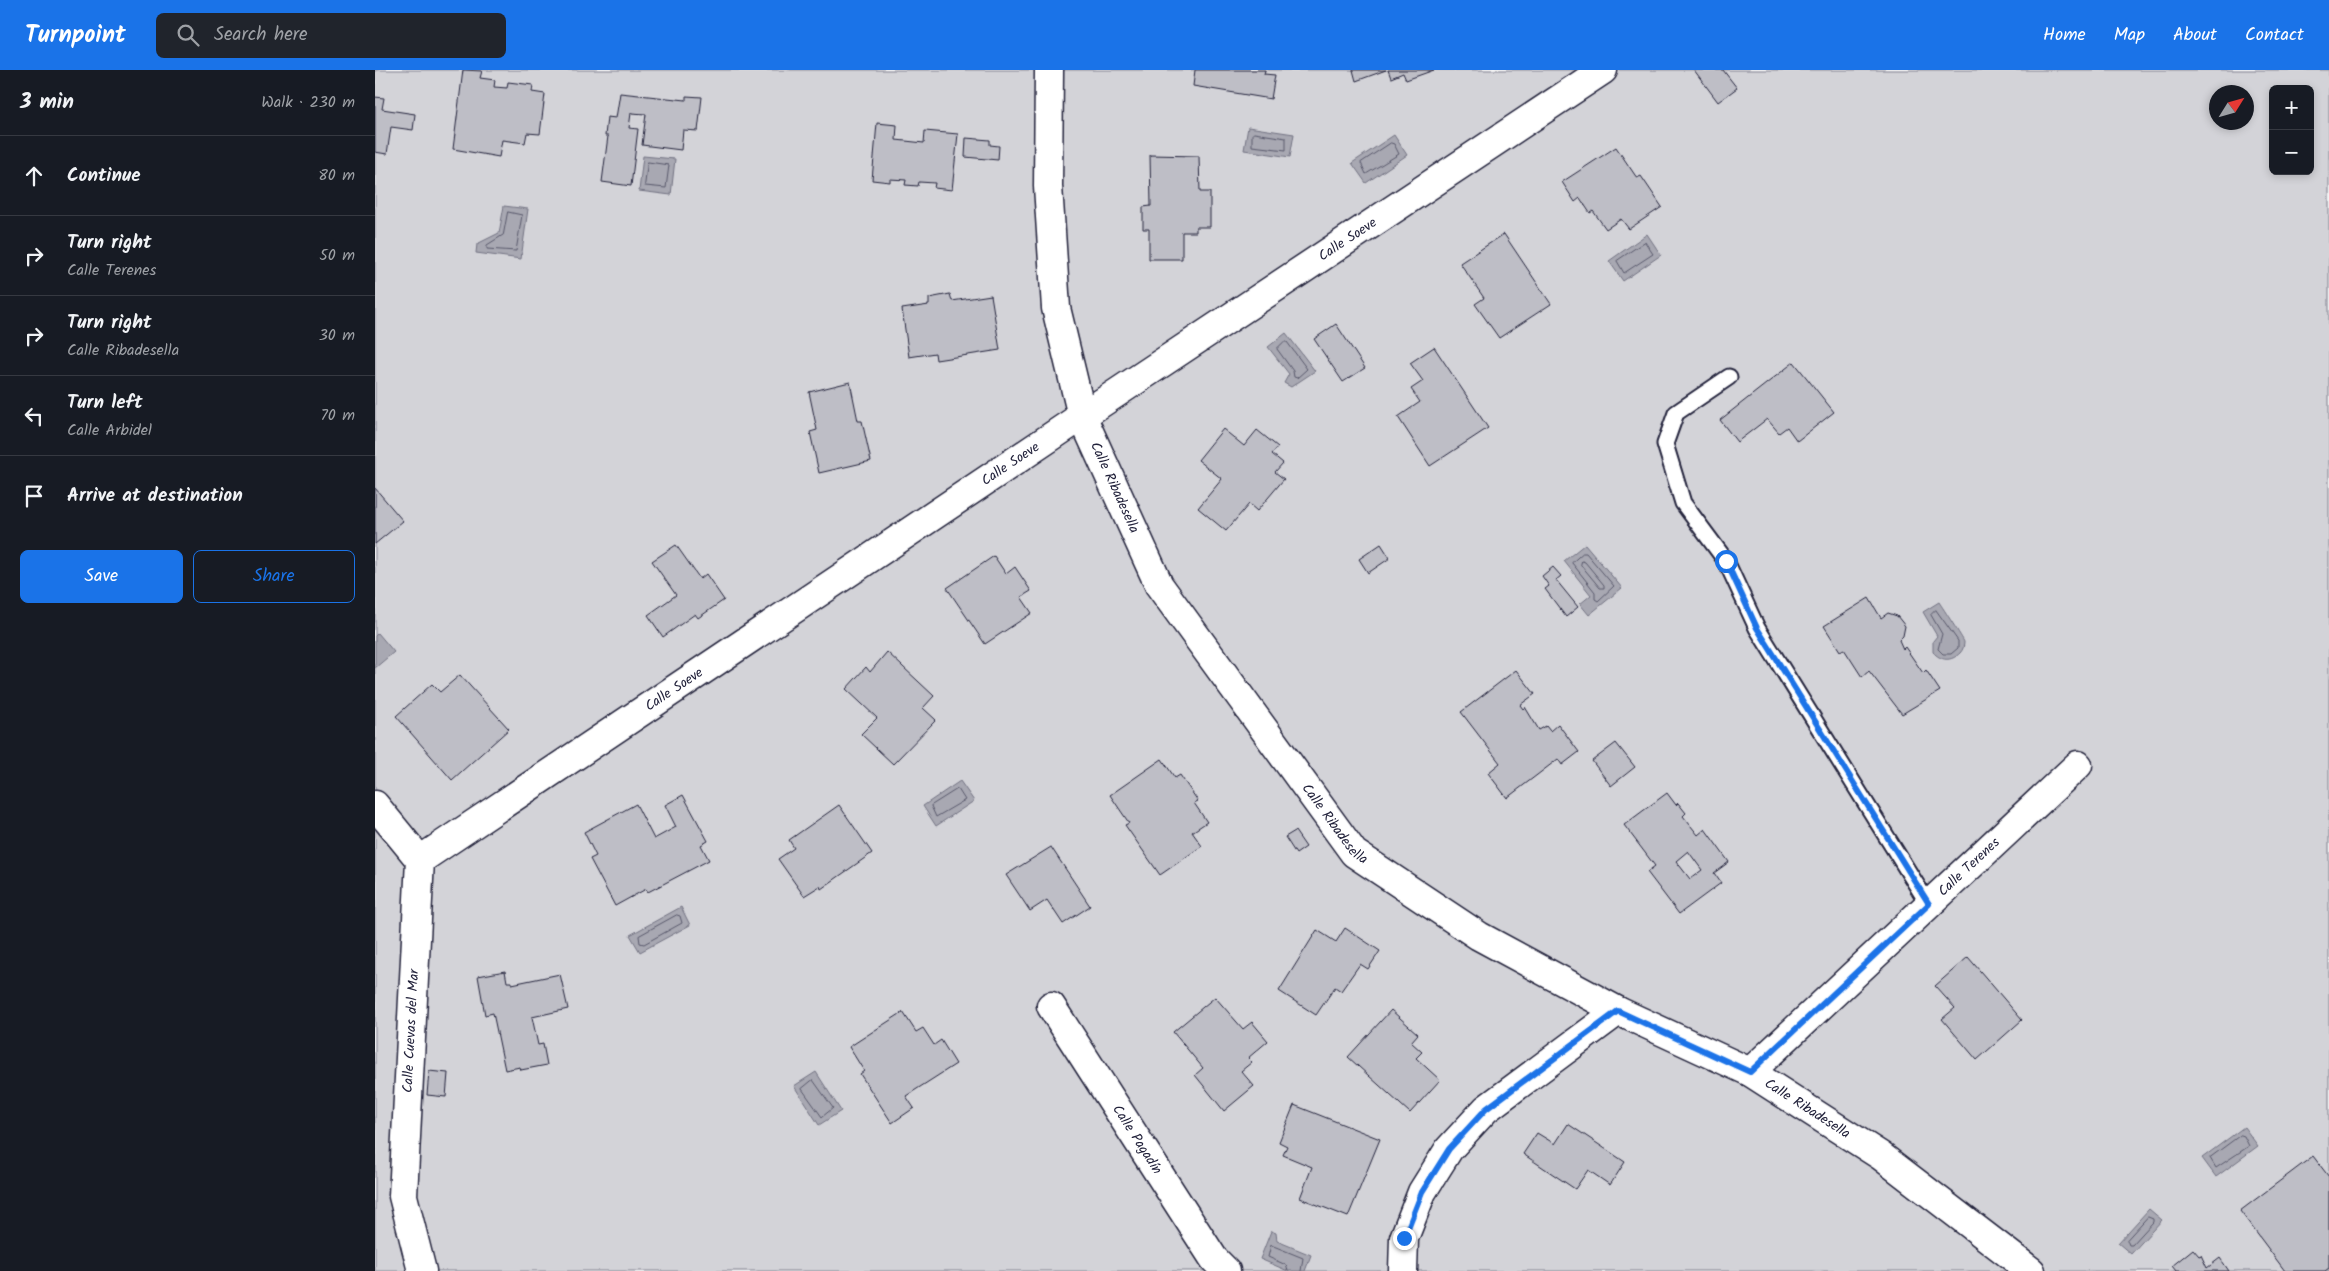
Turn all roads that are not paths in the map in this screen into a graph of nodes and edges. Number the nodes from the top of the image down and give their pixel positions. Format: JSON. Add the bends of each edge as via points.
{"nodes":[{"id":1,"x":1046,"y":70,"type":"edge"},
{"id":2,"x":1603,"y":70,"type":"edge"},
{"id":3,"x":1729,"y":377,"type":"dead end"},
{"id":4,"x":1082,"y":416,"type":"junction"},
{"id":5,"x":2078,"y":765,"type":"dead end"},
{"id":6,"x":375,"y":805,"type":"edge"},
{"id":7,"x":420,"y":860,"type":"junction"},
{"id":8,"x":1929,"y":904,"type":"junction"},
{"id":9,"x":1051,"y":1006,"type":"dead end"},
{"id":10,"x":1618,"y":1011,"type":"junction"},
{"id":11,"x":1750,"y":1072,"type":"junction"},
{"id":12,"x":422,"y":1271,"type":"edge"},
{"id":13,"x":1226,"y":1271,"type":"edge"},
{"id":14,"x":1403,"y":1271,"type":"edge"},
{"id":15,"x":2031,"y":1271,"type":"edge"}],
"edges":[{"from":1,"to":4,"type":"street","name":"Calle Ribadesella","via":[[1048,186],[1056,308]]},
{"from":2,"to":4,"type":"street","name":"Calle Soeve"},
{"from":3,"to":8,"type":"lane","via":[[1676,413],[1665,444],[1683,503],[1726,561],[1757,628]]},
{"from":4,"to":7,"type":"street","name":"Calle Soeve"},
{"from":4,"to":10,"type":"street","name":"Calle Ribadesella","via":[[1159,585],[1354,853],[1479,936]]},
{"from":5,"to":8,"type":"street","name":"Calle Terenes"},
{"from":6,"to":7,"type":"street"},
{"from":7,"to":12,"type":"street","name":"Calle Cuevas del Mar","via":[[403,1196]]},
{"from":8,"to":11,"type":"street","name":"Calle Terenes"},
{"from":9,"to":13,"type":"street","name":"Calle Pagadín","via":[[1214,1259]]},
{"from":10,"to":11,"type":"street","name":"Calle Ribadesella"},
{"from":10,"to":14,"type":"street","via":[[1486,1109],[1449,1149],[1422,1192],[1404,1238]]},
{"from":11,"to":15,"type":"street","name":"Calle Ribadesella","via":[[1881,1156]]}]}
